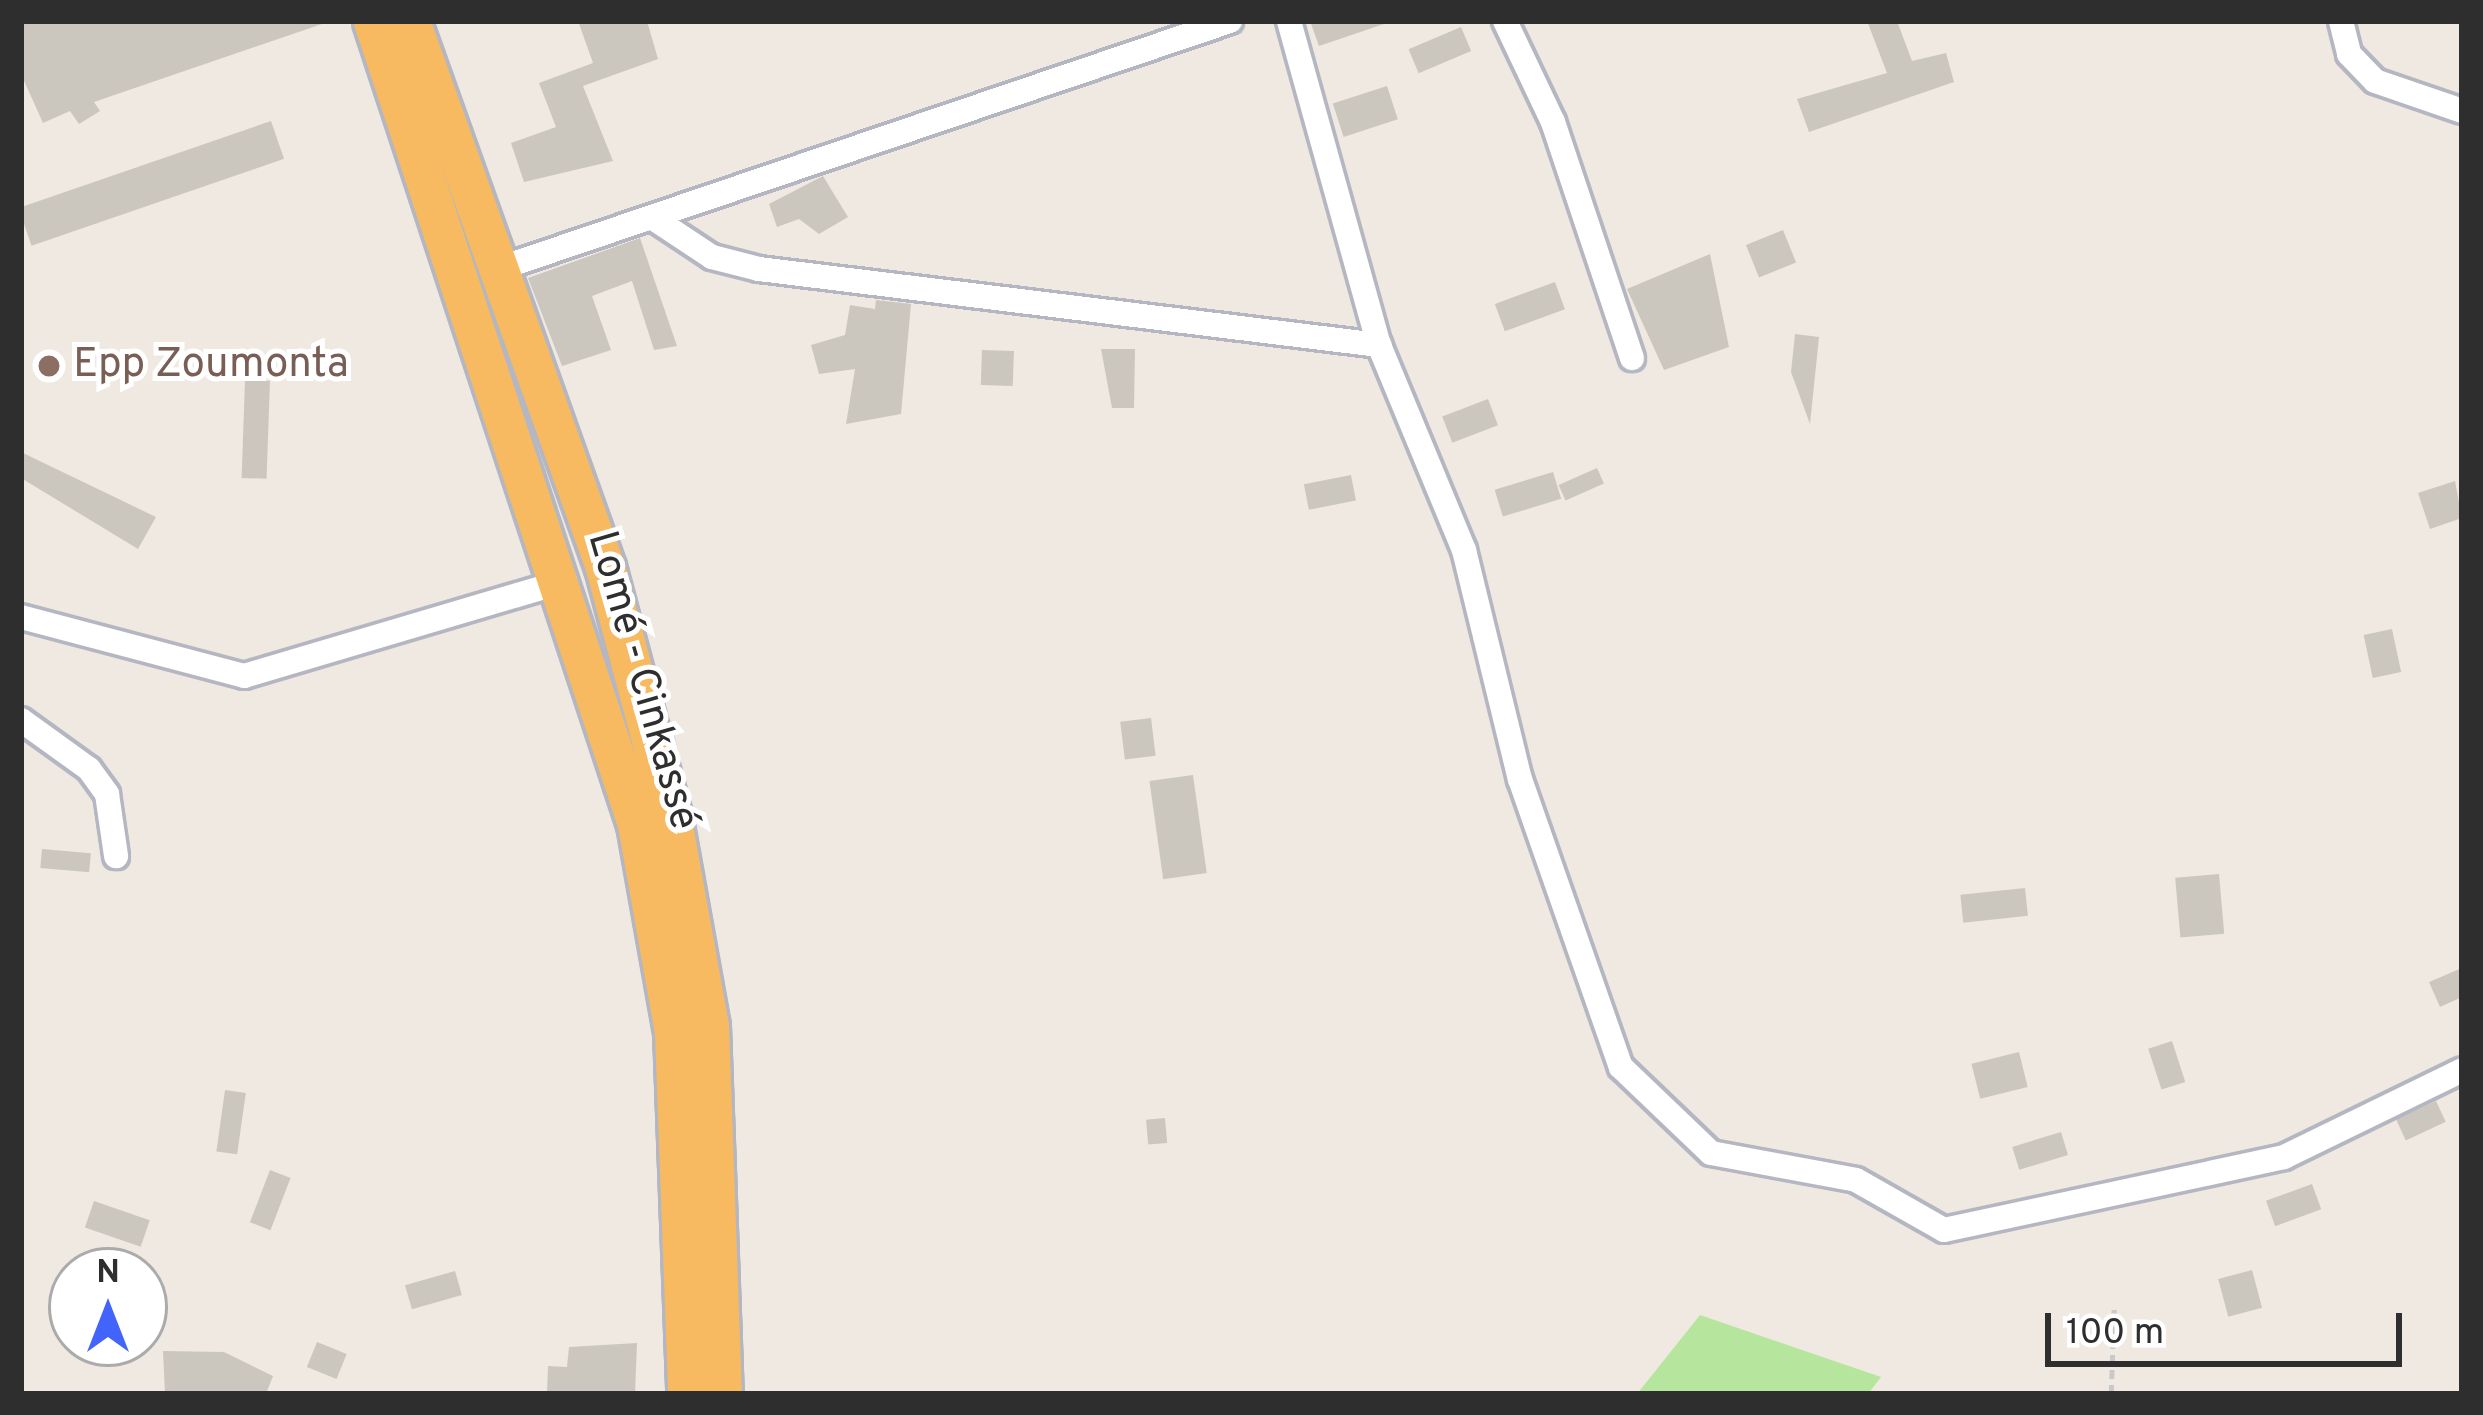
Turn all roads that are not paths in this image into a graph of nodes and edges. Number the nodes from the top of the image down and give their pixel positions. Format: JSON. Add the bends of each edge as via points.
{"nodes":[{"id":1,"x":373,"y":21,"type":"edge"},
{"id":2,"x":410,"y":21,"type":"edge"},
{"id":3,"x":1230,"y":21,"type":"edge"},
{"id":4,"x":1289,"y":21,"type":"edge"},
{"id":5,"x":1504,"y":21,"type":"edge"},
{"id":6,"x":2341,"y":21,"type":"edge"},
{"id":7,"x":414,"y":88,"type":"junction"},
{"id":8,"x":2462,"y":111,"type":"edge"},
{"id":9,"x":656,"y":220,"type":"junction"},
{"id":10,"x":498,"y":269,"type":"junction"},
{"id":11,"x":1379,"y":345,"type":"junction"},
{"id":12,"x":1632,"y":358,"type":"dead end"},
{"id":13,"x":565,"y":580,"type":"junction"},
{"id":14,"x":21,"y":616,"type":"edge"},
{"id":15,"x":21,"y":720,"type":"edge"},
{"id":16,"x":116,"y":856,"type":"dead end"},
{"id":17,"x":2462,"y":1070,"type":"edge"},
{"id":18,"x":687,"y":1394,"type":"edge"},
{"id":19,"x":722,"y":1394,"type":"edge"}],
"edges":[{"from":1,"to":7,"type":"highway","name":"Lomé - Cinkassé"},
{"from":2,"to":7,"type":"highway","name":"Lomé - Cinkassé"},
{"from":3,"to":9,"type":"street"},
{"from":4,"to":11,"type":"street"},
{"from":5,"to":12,"type":"street","via":[[1553,122]]},
{"from":6,"to":8,"type":"street","via":[[2349,54],[2375,81]]},
{"from":7,"to":10,"type":"highway","name":"Lomé - Cinkassé"},
{"from":7,"to":13,"type":"highway","name":"Lomé - Cinkassé"},
{"from":9,"to":10,"type":"street"},
{"from":9,"to":11,"type":"street","via":[[712,257],[759,268]]},
{"from":10,"to":19,"type":"highway","name":"Lomé - Cinkassé","via":[[605,567],[684,879],[709,1026]]},
{"from":11,"to":17,"type":"street","via":[[1464,550],[1520,779],[1621,1067],[1711,1153],[1856,1180],[1944,1230],[2284,1156]]},
{"from":13,"to":14,"type":"street","via":[[244,676]]},
{"from":13,"to":18,"type":"highway","name":"Lomé - Cinkassé","via":[[637,824],[674,1032]]},
{"from":15,"to":16,"type":"street","via":[[89,769],[107,794]]}]}
